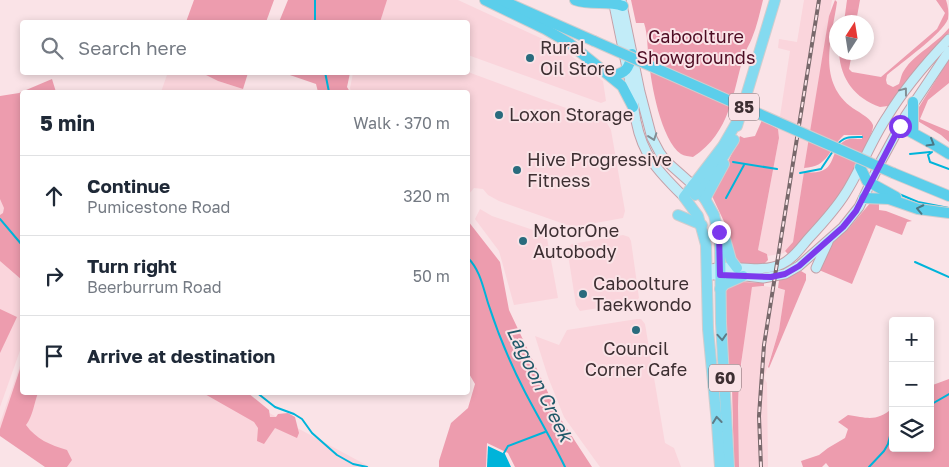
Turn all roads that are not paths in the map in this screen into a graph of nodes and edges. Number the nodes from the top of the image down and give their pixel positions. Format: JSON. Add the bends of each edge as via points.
{"nodes":[{"id":1,"x":485,"y":0,"type":"edge"},
{"id":2,"x":501,"y":0,"type":"edge"},
{"id":3,"x":575,"y":0,"type":"edge"},
{"id":4,"x":775,"y":0,"type":"edge"},
{"id":5,"x":618,"y":2,"type":"edge"},
{"id":6,"x":949,"y":40,"type":"edge"},
{"id":7,"x":949,"y":51,"type":"edge"},
{"id":8,"x":632,"y":54,"type":"junction"},
{"id":9,"x":627,"y":69,"type":"junction"},
{"id":10,"x":611,"y":76,"type":"junction"},
{"id":11,"x":914,"y":102,"type":"junction"},
{"id":12,"x":633,"y":107,"type":"junction"},
{"id":13,"x":738,"y":120,"type":"junction"},
{"id":14,"x":900,"y":126,"type":"junction"},
{"id":15,"x":913,"y":133,"type":"junction"},
{"id":16,"x":949,"y":154,"type":"edge"},
{"id":17,"x":860,"y":167,"type":"junction"},
{"id":18,"x":870,"y":184,"type":"junction"},
{"id":19,"x":699,"y":192,"type":"junction"},
{"id":20,"x":949,"y":196,"type":"edge"},
{"id":21,"x":864,"y":198,"type":"junction"},
{"id":22,"x":687,"y":200,"type":"junction"},
{"id":23,"x":901,"y":203,"type":"junction"},
{"id":24,"x":949,"y":213,"type":"edge"},
{"id":25,"x":678,"y":215,"type":"dead end"},
{"id":26,"x":702,"y":225,"type":"junction"},
{"id":27,"x":719,"y":232,"type":"junction"},
{"id":28,"x":829,"y":239,"type":"junction"},
{"id":29,"x":816,"y":268,"type":"dead end"},
{"id":30,"x":720,"y":271,"type":"junction"},
{"id":31,"x":707,"y":272,"type":"junction"},
{"id":32,"x":740,"y":272,"type":"junction"},
{"id":33,"x":720,"y":289,"type":"junction"},
{"id":34,"x":720,"y":467,"type":"edge"},
{"id":35,"x":729,"y":467,"type":"edge"}],
"edges":[{"from":1,"to":10,"type":"highway","via":[[556,35]]},
{"from":2,"to":20,"type":"highway","number":"85","bridge":true},
{"from":3,"to":5,"type":"highway"},
{"from":4,"to":13,"type":"main road"},
{"from":5,"to":8,"type":"main road"},
{"from":5,"to":9,"type":"main road"},
{"from":17,"to":6,"type":"main road","one_way":true,"via":[[891,110]]},
{"from":7,"to":11,"type":"main road"},
{"from":8,"to":9,"type":"highway"},
{"from":8,"to":19,"type":"main road","one_way":true,"via":[[656,146],[671,166]]},
{"from":9,"to":10,"type":"highway"},
{"from":9,"to":12,"type":"main road"},
{"from":10,"to":12,"type":"highway","via":[[622,86]]},
{"from":11,"to":14,"type":"main road"},
{"from":11,"to":15,"type":"highway"},
{"from":12,"to":22,"type":"main road","via":[[646,153]]},
{"from":13,"to":19,"type":"main road"},
{"from":13,"to":19,"type":"main road","via":[[727,152]]},
{"from":14,"to":15,"type":"highway"},
{"from":14,"to":18,"type":"main road"},
{"from":15,"to":16,"type":"highway","one_way":true},
{"from":17,"to":18,"type":"highway"},
{"from":17,"to":32,"type":"main road","via":[[836,208],[791,258],[781,265]]},
{"from":18,"to":21,"type":"main road"},
{"from":18,"to":23,"type":"highway"},
{"from":19,"to":22,"type":"main road"},
{"from":19,"to":27,"type":"main road","number":"60","via":[[714,215]]},
{"from":21,"to":23,"type":"highway"},
{"from":21,"to":28,"type":"main road","via":[[848,222]]},
{"from":22,"to":26,"type":"main road","number":"60"},
{"from":24,"to":23,"type":"highway","one_way":true},
{"from":25,"to":26,"type":"main road"},
{"from":26,"to":31,"type":"main road","number":"60"},
{"from":27,"to":30,"type":"main road","number":"60"},
{"from":27,"to":32,"type":"main road","via":[[725,236],[731,260]]},
{"from":28,"to":29,"type":"main road"},
{"from":28,"to":32,"type":"main road","via":[[785,274],[763,278]]},
{"from":30,"to":31,"type":"main road"},
{"from":30,"to":32,"type":"main road"},
{"from":30,"to":33,"type":"main road","number":"60"},
{"from":34,"to":31,"type":"main road","number":"60","one_way":true,"via":[[708,329]]},
{"from":32,"to":33,"type":"main road"},
{"from":33,"to":35,"type":"main road","number":"60","one_way":true}]}
